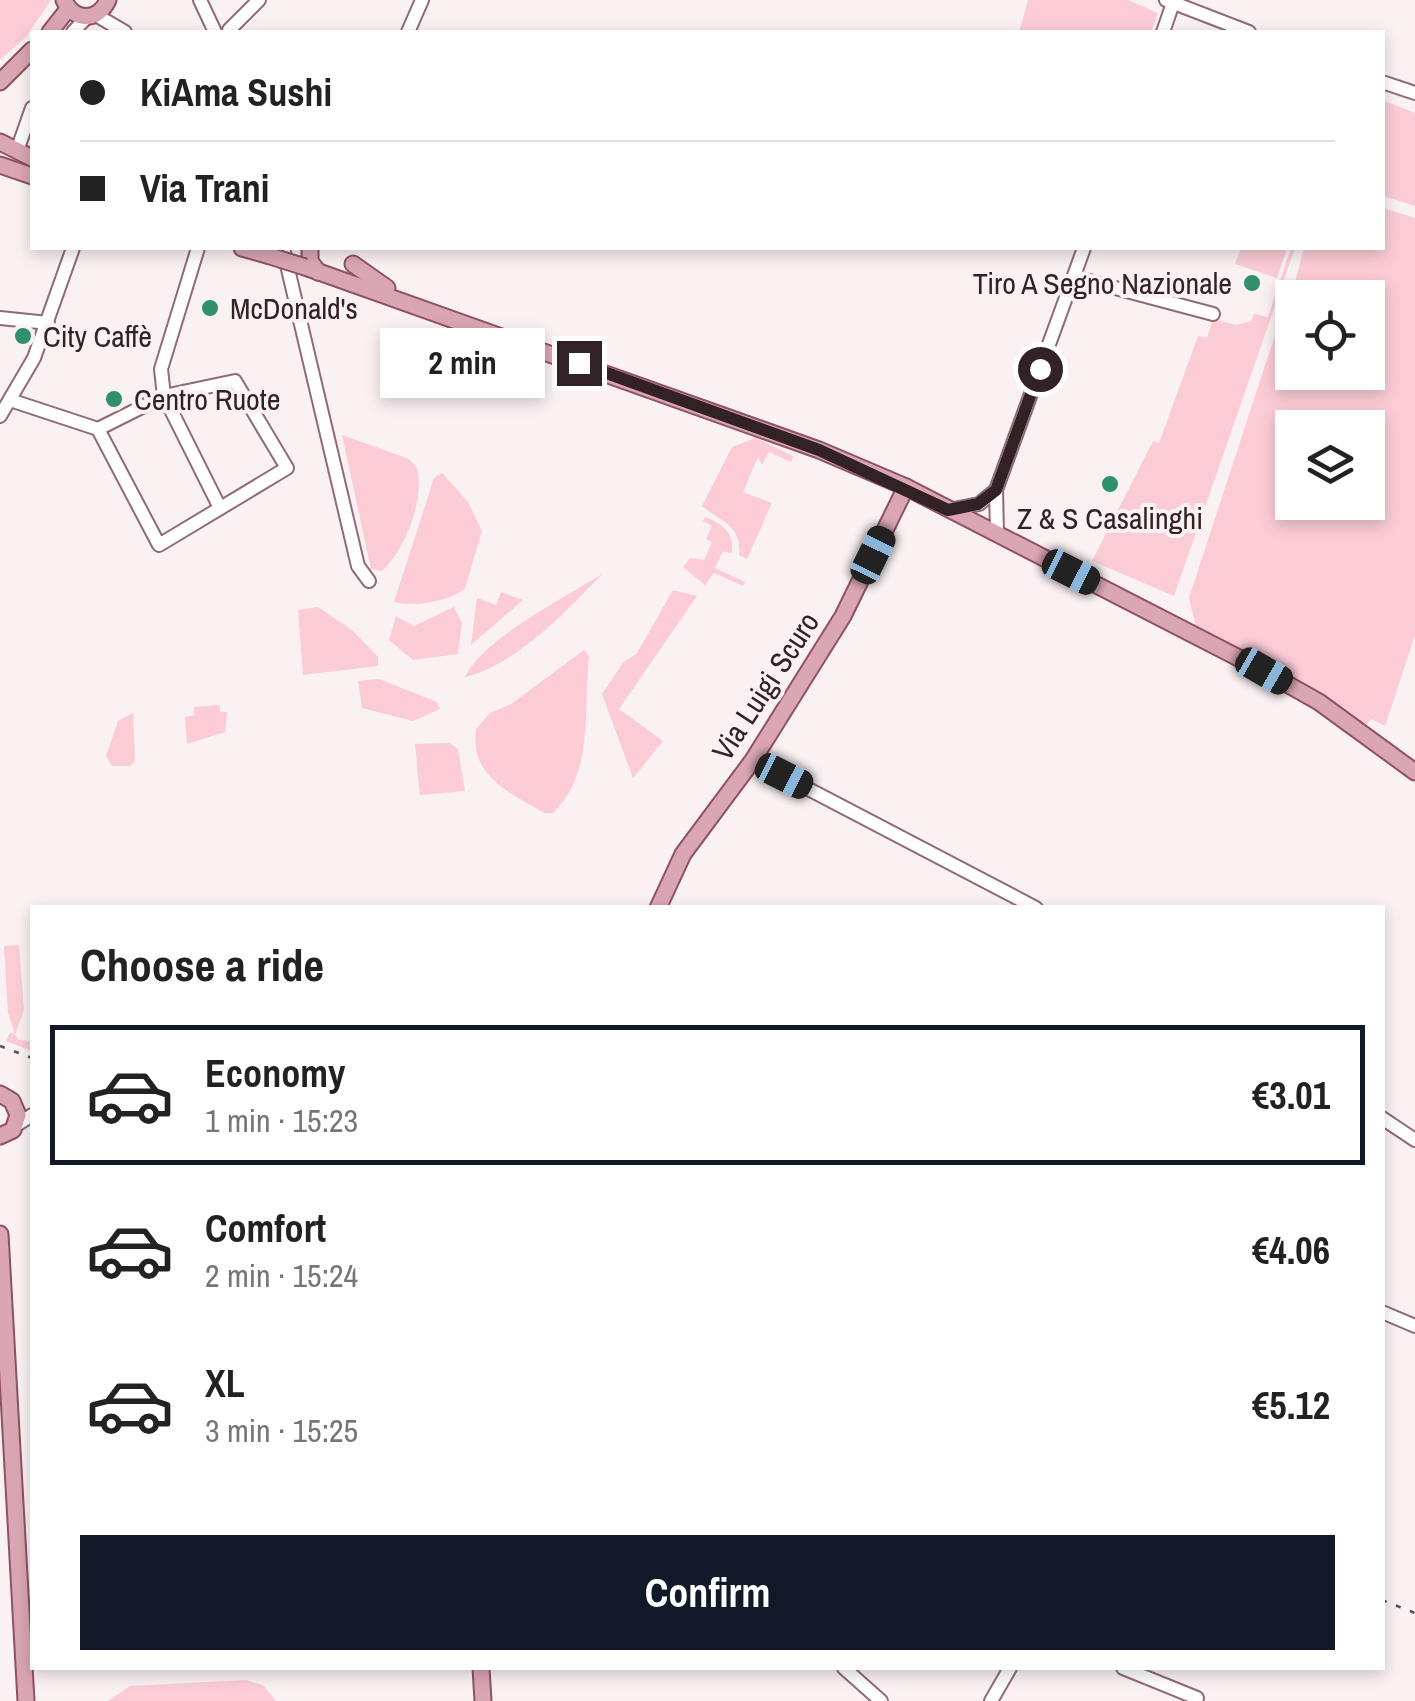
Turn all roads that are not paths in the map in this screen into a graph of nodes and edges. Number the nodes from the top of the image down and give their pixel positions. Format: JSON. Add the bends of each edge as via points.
{"nodes":[{"id":1,"x":200,"y":0,"type":"edge"},
{"id":2,"x":422,"y":0,"type":"edge"},
{"id":3,"x":1170,"y":2,"type":"edge"},
{"id":4,"x":250,"y":4,"type":"edge"},
{"id":5,"x":85,"y":14,"type":"edge"},
{"id":6,"x":54,"y":30,"type":"edge"},
{"id":7,"x":120,"y":30,"type":"edge"},
{"id":8,"x":221,"y":30,"type":"edge"},
{"id":9,"x":224,"y":30,"type":"edge"},
{"id":10,"x":409,"y":30,"type":"edge"},
{"id":11,"x":1163,"y":30,"type":"edge"},
{"id":12,"x":1244,"y":30,"type":"edge"},
{"id":13,"x":30,"y":52,"type":"edge"},
{"id":14,"x":0,"y":82,"type":"edge"},
{"id":15,"x":1385,"y":83,"type":"edge"},
{"id":16,"x":1415,"y":94,"type":"edge"},
{"id":17,"x":30,"y":123,"type":"edge"},
{"id":18,"x":0,"y":142,"type":"edge"},
{"id":19,"x":26,"y":153,"type":"edge"},
{"id":20,"x":0,"y":165,"type":"edge"},
{"id":21,"x":30,"y":175,"type":"edge"},
{"id":22,"x":71,"y":250,"type":"edge"},
{"id":23,"x":197,"y":250,"type":"edge"},
{"id":24,"x":1083,"y":250,"type":"edge"},
{"id":25,"x":263,"y":251,"type":"edge"},
{"id":26,"x":353,"y":256,"type":"edge"},
{"id":27,"x":309,"y":257,"type":"edge"},
{"id":28,"x":335,"y":277,"type":"junction"},
{"id":29,"x":1074,"y":277,"type":"junction"},
{"id":30,"x":430,"y":312,"type":"junction"},
{"id":31,"x":1213,"y":314,"type":"dead end"},
{"id":32,"x":0,"y":318,"type":"edge"},
{"id":33,"x":48,"y":323,"type":"junction"},
{"id":34,"x":164,"y":396,"type":"junction"},
{"id":35,"x":12,"y":400,"type":"junction"},
{"id":36,"x":0,"y":416,"type":"edge"},
{"id":37,"x":98,"y":429,"type":"junction"},
{"id":38,"x":906,"y":487,"type":"junction"},
{"id":39,"x":996,"y":490,"type":"junction"},
{"id":40,"x":220,"y":508,"type":"junction"},
{"id":41,"x":948,"y":510,"type":"junction"},
{"id":42,"x":997,"y":533,"type":"junction"},
{"id":43,"x":368,"y":580,"type":"dead end"},
{"id":44,"x":753,"y":760,"type":"junction"},
{"id":45,"x":1415,"y":772,"type":"edge"},
{"id":46,"x":659,"y":905,"type":"edge"},
{"id":47,"x":1030,"y":905,"type":"edge"},
{"id":48,"x":4,"y":1096,"type":"edge"},
{"id":49,"x":30,"y":1111,"type":"edge"},
{"id":50,"x":30,"y":1114,"type":"edge"},
{"id":51,"x":1385,"y":1120,"type":"edge"},
{"id":52,"x":15,"y":1126,"type":"junction"},
{"id":53,"x":0,"y":1137,"type":"edge"},
{"id":54,"x":1415,"y":1140,"type":"edge"},
{"id":55,"x":0,"y":1234,"type":"edge"},
{"id":56,"x":1385,"y":1313,"type":"edge"},
{"id":57,"x":1415,"y":1326,"type":"edge"},
{"id":58,"x":481,"y":1670,"type":"edge"},
{"id":59,"x":846,"y":1670,"type":"edge"},
{"id":60,"x":1009,"y":1670,"type":"edge"},
{"id":61,"x":1128,"y":1670,"type":"edge"},
{"id":62,"x":1197,"y":1698,"type":"dead end"},
{"id":63,"x":26,"y":1701,"type":"edge"},
{"id":64,"x":483,"y":1701,"type":"edge"},
{"id":65,"x":881,"y":1701,"type":"edge"},
{"id":66,"x":991,"y":1701,"type":"edge"}],
"edges":[{"from":1,"to":8,"type":"street"},
{"from":2,"to":10,"type":"street"},
{"from":3,"to":11,"type":"street"},
{"from":3,"to":12,"type":"street"},
{"from":4,"to":9,"type":"street"},
{"from":5,"to":6,"type":"main road"},
{"from":5,"to":7,"type":"street"},
{"from":13,"to":14,"type":"main road"},
{"from":15,"to":16,"type":"street"},
{"from":17,"to":19,"type":"street"},
{"from":18,"to":19,"type":"main road"},
{"from":20,"to":21,"type":"main road"},
{"from":22,"to":33,"type":"street"},
{"from":23,"to":34,"type":"street","via":[[164,351]]},
{"from":24,"to":29,"type":"street"},
{"from":25,"to":27,"type":"main road"},
{"from":25,"to":43,"type":"street","via":[[358,566]]},
{"from":26,"to":28,"type":"main road"},
{"from":26,"to":30,"type":"main road","via":[[366,276]]},
{"from":27,"to":28,"type":"main road"},
{"from":28,"to":30,"type":"main road"},
{"from":29,"to":31,"type":"street"},
{"from":29,"to":39,"type":"street"},
{"from":30,"to":38,"type":"main road"},
{"from":32,"to":33,"type":"street"},
{"from":33,"to":35,"type":"street"},
{"from":34,"to":37,"type":"street"},
{"from":34,"to":40,"type":"street"},
{"from":34,"to":40,"type":"street","via":[[235,382],[288,468]]},
{"from":35,"to":36,"type":"street"},
{"from":35,"to":37,"type":"street"},
{"from":37,"to":40,"type":"street","via":[[159,545]]},
{"from":38,"to":41,"type":"main road"},
{"from":38,"to":44,"type":"main road","name":"Via Luigi Scuro","via":[[843,616]]},
{"from":39,"to":41,"type":"street","via":[[978,504]]},
{"from":39,"to":42,"type":"street"},
{"from":41,"to":42,"type":"main road"},
{"from":42,"to":45,"type":"main road","via":[[1319,702]]},
{"from":44,"to":46,"type":"main road","name":"Via Luigi Scuro","via":[[683,854]]},
{"from":44,"to":47,"type":"street"},
{"from":48,"to":49,"type":"street"},
{"from":48,"to":52,"type":"main road"},
{"from":50,"to":52,"type":"street"},
{"from":51,"to":54,"type":"street"},
{"from":52,"to":53,"type":"main road"},
{"from":55,"to":63,"type":"main road"},
{"from":56,"to":57,"type":"street"},
{"from":58,"to":64,"type":"main road"},
{"from":59,"to":65,"type":"street"},
{"from":60,"to":66,"type":"street"},
{"from":61,"to":62,"type":"street"}]}
